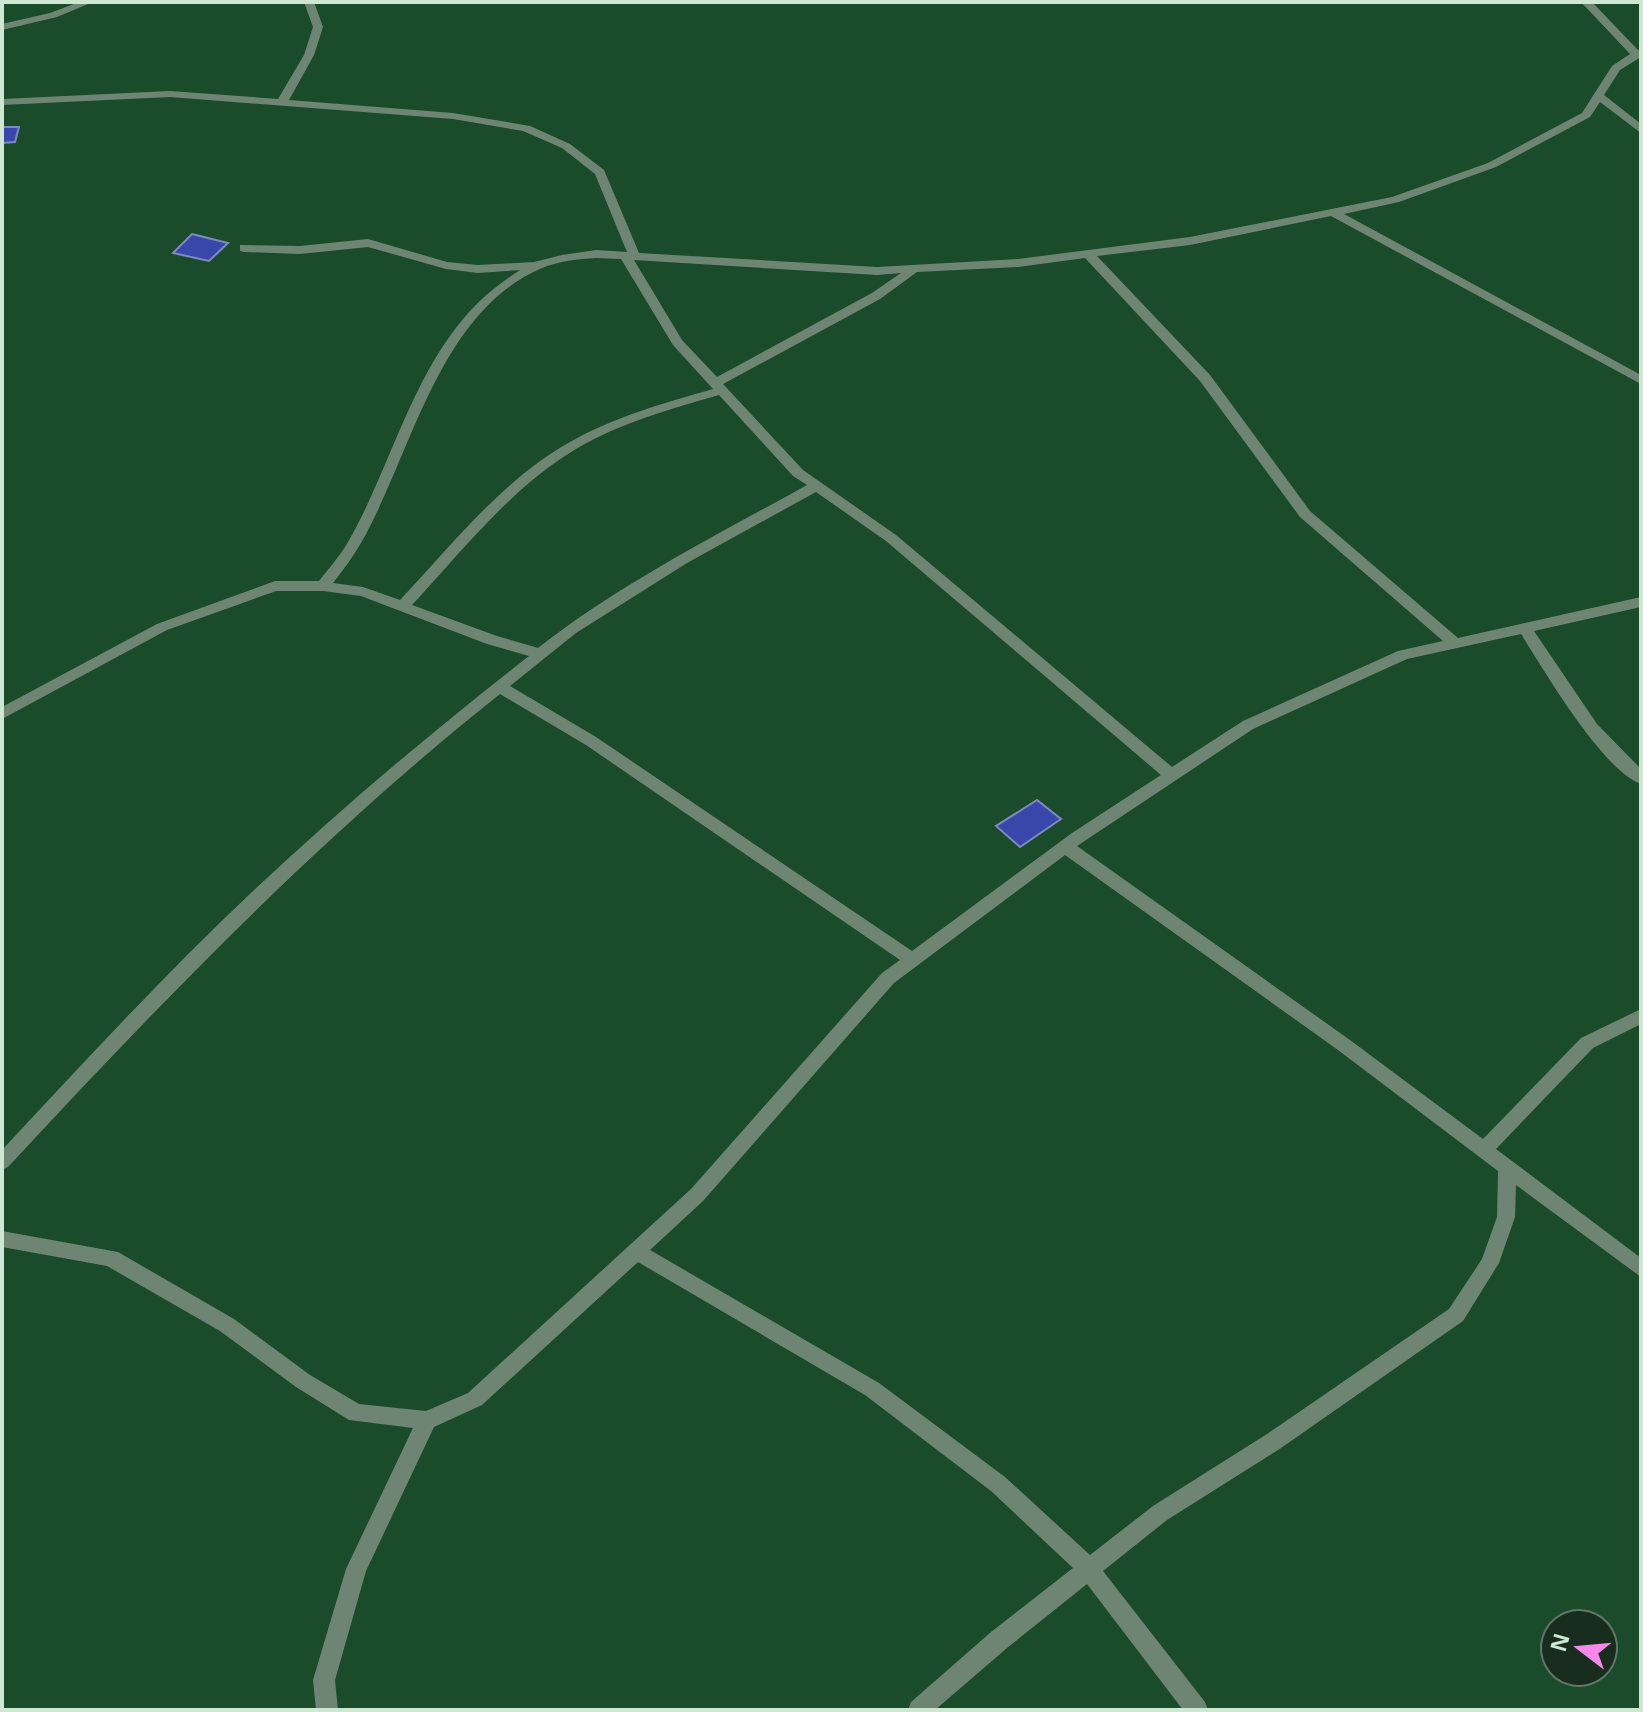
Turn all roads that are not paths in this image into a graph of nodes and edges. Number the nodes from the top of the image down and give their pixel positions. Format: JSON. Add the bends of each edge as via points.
{"nodes":[{"id":1,"x":88,"y":2,"type":"edge"},
{"id":2,"x":309,"y":2,"type":"edge"},
{"id":3,"x":1586,"y":2,"type":"edge"},
{"id":4,"x":2,"y":27,"type":"edge"},
{"id":5,"x":1638,"y":52,"type":"edge"},
{"id":6,"x":1598,"y":95,"type":"junction"},
{"id":7,"x":2,"y":102,"type":"edge"},
{"id":8,"x":282,"y":102,"type":"junction"},
{"id":9,"x":1641,"y":130,"type":"edge"},
{"id":10,"x":1332,"y":212,"type":"junction"},
{"id":11,"x":244,"y":248,"type":"dead end"},
{"id":12,"x":1088,"y":254,"type":"junction"},
{"id":13,"x":630,"y":256,"type":"junction"},
{"id":14,"x":539,"y":265,"type":"junction"},
{"id":15,"x":914,"y":269,"type":"junction"},
{"id":16,"x":1641,"y":380,"type":"edge"},
{"id":17,"x":719,"y":386,"type":"junction"},
{"id":18,"x":816,"y":486,"type":"junction"},
{"id":19,"x":323,"y":586,"type":"junction"},
{"id":20,"x":1641,"y":602,"type":"edge"},
{"id":21,"x":403,"y":606,"type":"junction"},
{"id":22,"x":1526,"y":630,"type":"junction"},
{"id":23,"x":1456,"y":644,"type":"junction"},
{"id":24,"x":541,"y":654,"type":"junction"},
{"id":25,"x":499,"y":687,"type":"junction"},
{"id":26,"x":2,"y":714,"type":"edge"},
{"id":27,"x":1172,"y":776,"type":"junction"},
{"id":28,"x":1641,"y":778,"type":"edge"},
{"id":29,"x":1066,"y":847,"type":"junction"},
{"id":30,"x":912,"y":960,"type":"junction"},
{"id":31,"x":1641,"y":1016,"type":"edge"},
{"id":32,"x":1484,"y":1150,"type":"junction"},
{"id":33,"x":2,"y":1162,"type":"edge"},
{"id":34,"x":1507,"y":1166,"type":"junction"},
{"id":35,"x":2,"y":1239,"type":"edge"},
{"id":36,"x":636,"y":1251,"type":"junction"},
{"id":37,"x":1641,"y":1269,"type":"edge"},
{"id":38,"x":427,"y":1420,"type":"junction"},
{"id":39,"x":1089,"y":1569,"type":"junction"},
{"id":40,"x":327,"y":1710,"type":"edge"},
{"id":41,"x":919,"y":1710,"type":"edge"},
{"id":42,"x":1197,"y":1710,"type":"edge"}],
"edges":[{"from":1,"to":4,"type":"street"},
{"from":2,"to":8,"type":"street","via":[[318,27],[309,55]]},
{"from":3,"to":5,"type":"street"},
{"from":5,"to":6,"type":"street","via":[[1616,68]]},
{"from":6,"to":9,"type":"street"},
{"from":6,"to":10,"type":"street","via":[[1586,115],[1492,165],[1395,200]]},
{"from":7,"to":8,"type":"street","via":[[170,94]]},
{"from":8,"to":13,"type":"street","via":[[453,116],[526,128],[566,146],[600,172]]},
{"from":10,"to":12,"type":"street","via":[[1190,241]]},
{"from":10,"to":16,"type":"street"},
{"from":11,"to":14,"type":"street","via":[[300,250],[368,243],[446,265]]},
{"from":12,"to":15,"type":"street"},
{"from":12,"to":23,"type":"street","via":[[1205,378],[1305,514]]},
{"from":13,"to":14,"type":"street","via":[[562,257]]},
{"from":13,"to":15,"type":"street","via":[[781,267]]},
{"from":13,"to":17,"type":"street","via":[[677,342]]},
{"from":14,"to":19,"type":"street","via":[[495,291],[459,330],[418,403],[357,539]]},
{"from":15,"to":17,"type":"street"},
{"from":17,"to":18,"type":"street"},
{"from":17,"to":21,"type":"street","via":[[605,429],[553,458]]},
{"from":18,"to":24,"type":"street","via":[[682,560]]},
{"from":18,"to":27,"type":"street","via":[[891,538]]},
{"from":19,"to":21,"type":"street"},
{"from":19,"to":26,"type":"street","via":[[275,586],[162,627]]},
{"from":20,"to":22,"type":"street"},
{"from":21,"to":24,"type":"street"},
{"from":22,"to":23,"type":"street"},
{"from":22,"to":28,"type":"street","via":[[1567,698],[1614,756]]},
{"from":23,"to":27,"type":"street","via":[[1403,655],[1248,725]]},
{"from":24,"to":25,"type":"street"},
{"from":25,"to":30,"type":"street","via":[[591,741]]},
{"from":25,"to":33,"type":"street","via":[[257,897]]},
{"from":27,"to":29,"type":"street"},
{"from":29,"to":30,"type":"street"},
{"from":29,"to":32,"type":"street"},
{"from":30,"to":36,"type":"street","via":[[888,978],[697,1195]]},
{"from":31,"to":32,"type":"street","via":[[1587,1043]]},
{"from":32,"to":34,"type":"street"},
{"from":34,"to":37,"type":"street"},
{"from":34,"to":39,"type":"street","via":[[1506,1217],[1490,1263],[1456,1315],[1160,1513]]},
{"from":35,"to":38,"type":"street","via":[[111,1258],[227,1325],[356,1413]]},
{"from":36,"to":38,"type":"street","via":[[475,1399]]},
{"from":36,"to":39,"type":"street","via":[[872,1389],[998,1484]]},
{"from":38,"to":40,"type":"street","via":[[356,1569],[324,1680]]},
{"from":39,"to":41,"type":"street"},
{"from":39,"to":42,"type":"street"}]}
